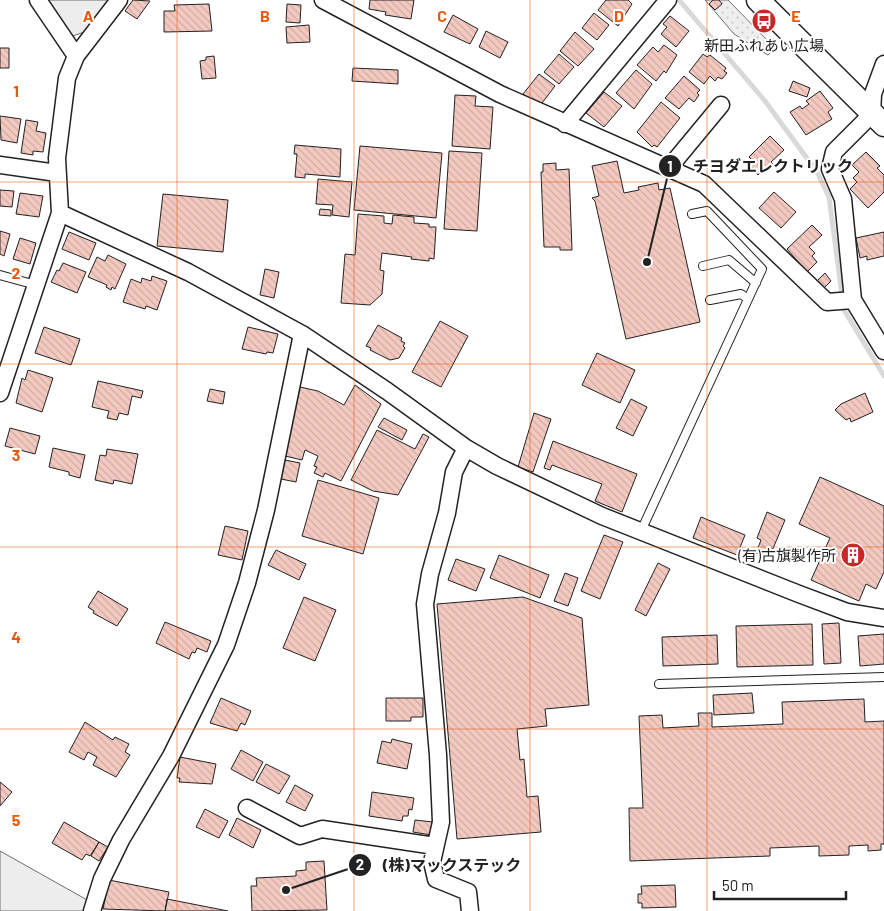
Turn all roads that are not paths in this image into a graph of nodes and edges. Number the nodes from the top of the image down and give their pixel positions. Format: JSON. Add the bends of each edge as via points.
{"nodes":[{"id":1,"x":38,"y":0,"type":"edge"},
{"id":2,"x":119,"y":0,"type":"edge"},
{"id":3,"x":323,"y":0,"type":"edge"},
{"id":4,"x":668,"y":0,"type":"edge"},
{"id":5,"x":758,"y":0,"type":"edge"},
{"id":6,"x":76,"y":56,"type":"junction"},
{"id":7,"x":884,"y":64,"type":"edge"},
{"id":8,"x":721,"y":105,"type":"dead end"},
{"id":9,"x":878,"y":119,"type":"edge"},
{"id":10,"x":565,"y":124,"type":"junction"},
{"id":11,"x":0,"y":164,"type":"edge"},
{"id":12,"x":668,"y":168,"type":"junction"},
{"id":13,"x":57,"y":173,"type":"junction"},
{"id":14,"x":60,"y":213,"type":"junction"},
{"id":15,"x":692,"y":214,"type":"dead end"},
{"id":16,"x":703,"y":266,"type":"dead end"},
{"id":17,"x":0,"y":275,"type":"edge"},
{"id":18,"x":756,"y":283,"type":"junction"},
{"id":19,"x":36,"y":285,"type":"junction"},
{"id":20,"x":748,"y":299,"type":"junction"},
{"id":21,"x":710,"y":300,"type":"dead end"},
{"id":22,"x":846,"y":301,"type":"junction"},
{"id":23,"x":302,"y":334,"type":"junction"},
{"id":24,"x":884,"y":351,"type":"edge"},
{"id":25,"x":0,"y":393,"type":"edge"},
{"id":26,"x":466,"y":448,"type":"junction"},
{"id":27,"x":641,"y":531,"type":"junction"},
{"id":28,"x":884,"y":618,"type":"edge"},
{"id":29,"x":884,"y":677,"type":"edge"},
{"id":30,"x":659,"y":684,"type":"dead end"},
{"id":31,"x":246,"y":808,"type":"dead end"},
{"id":32,"x":435,"y":846,"type":"junction"},
{"id":33,"x":92,"y":911,"type":"edge"},
{"id":34,"x":470,"y":911,"type":"edge"}],
"edges":[{"from":1,"to":6,"type":"street"},
{"from":2,"to":6,"type":"street"},
{"from":3,"to":10,"type":"street","via":[[500,94]]},
{"from":4,"to":10,"type":"street"},
{"from":5,"to":9,"type":"street"},
{"from":6,"to":13,"type":"street","via":[[67,78]]},
{"from":7,"to":9,"type":"street","via":[[873,94]]},
{"from":8,"to":12,"type":"street"},
{"from":9,"to":22,"type":"street","via":[[834,152],[830,169],[843,199]]},
{"from":10,"to":12,"type":"street"},
{"from":11,"to":13,"type":"street"},
{"from":12,"to":22,"type":"street","via":[[704,184],[827,302]]},
{"from":13,"to":14,"type":"street"},
{"from":14,"to":19,"type":"street"},
{"from":14,"to":23,"type":"street","via":[[188,272]]},
{"from":15,"to":18,"type":"lane","via":[[707,211],[762,269]]},
{"from":16,"to":18,"type":"lane","via":[[729,260]]},
{"from":17,"to":19,"type":"lane"},
{"from":18,"to":20,"type":"lane"},
{"from":19,"to":25,"type":"street"},
{"from":20,"to":21,"type":"lane","via":[[741,294]]},
{"from":20,"to":27,"type":"lane"},
{"from":22,"to":24,"type":"street"},
{"from":23,"to":26,"type":"street"},
{"from":23,"to":33,"type":"street","via":[[266,510],[247,583],[226,645],[171,756],[121,840],[102,879]]},
{"from":26,"to":27,"type":"street","via":[[576,504]]},
{"from":26,"to":32,"type":"street","via":[[454,472],[448,512],[424,604],[438,755],[441,822]]},
{"from":27,"to":28,"type":"street","via":[[847,612]]},
{"from":29,"to":30,"type":"lane"},
{"from":31,"to":32,"type":"street","via":[[300,836],[322,829]]},
{"from":32,"to":34,"type":"street","via":[[432,862],[436,879],[468,892]]}]}
